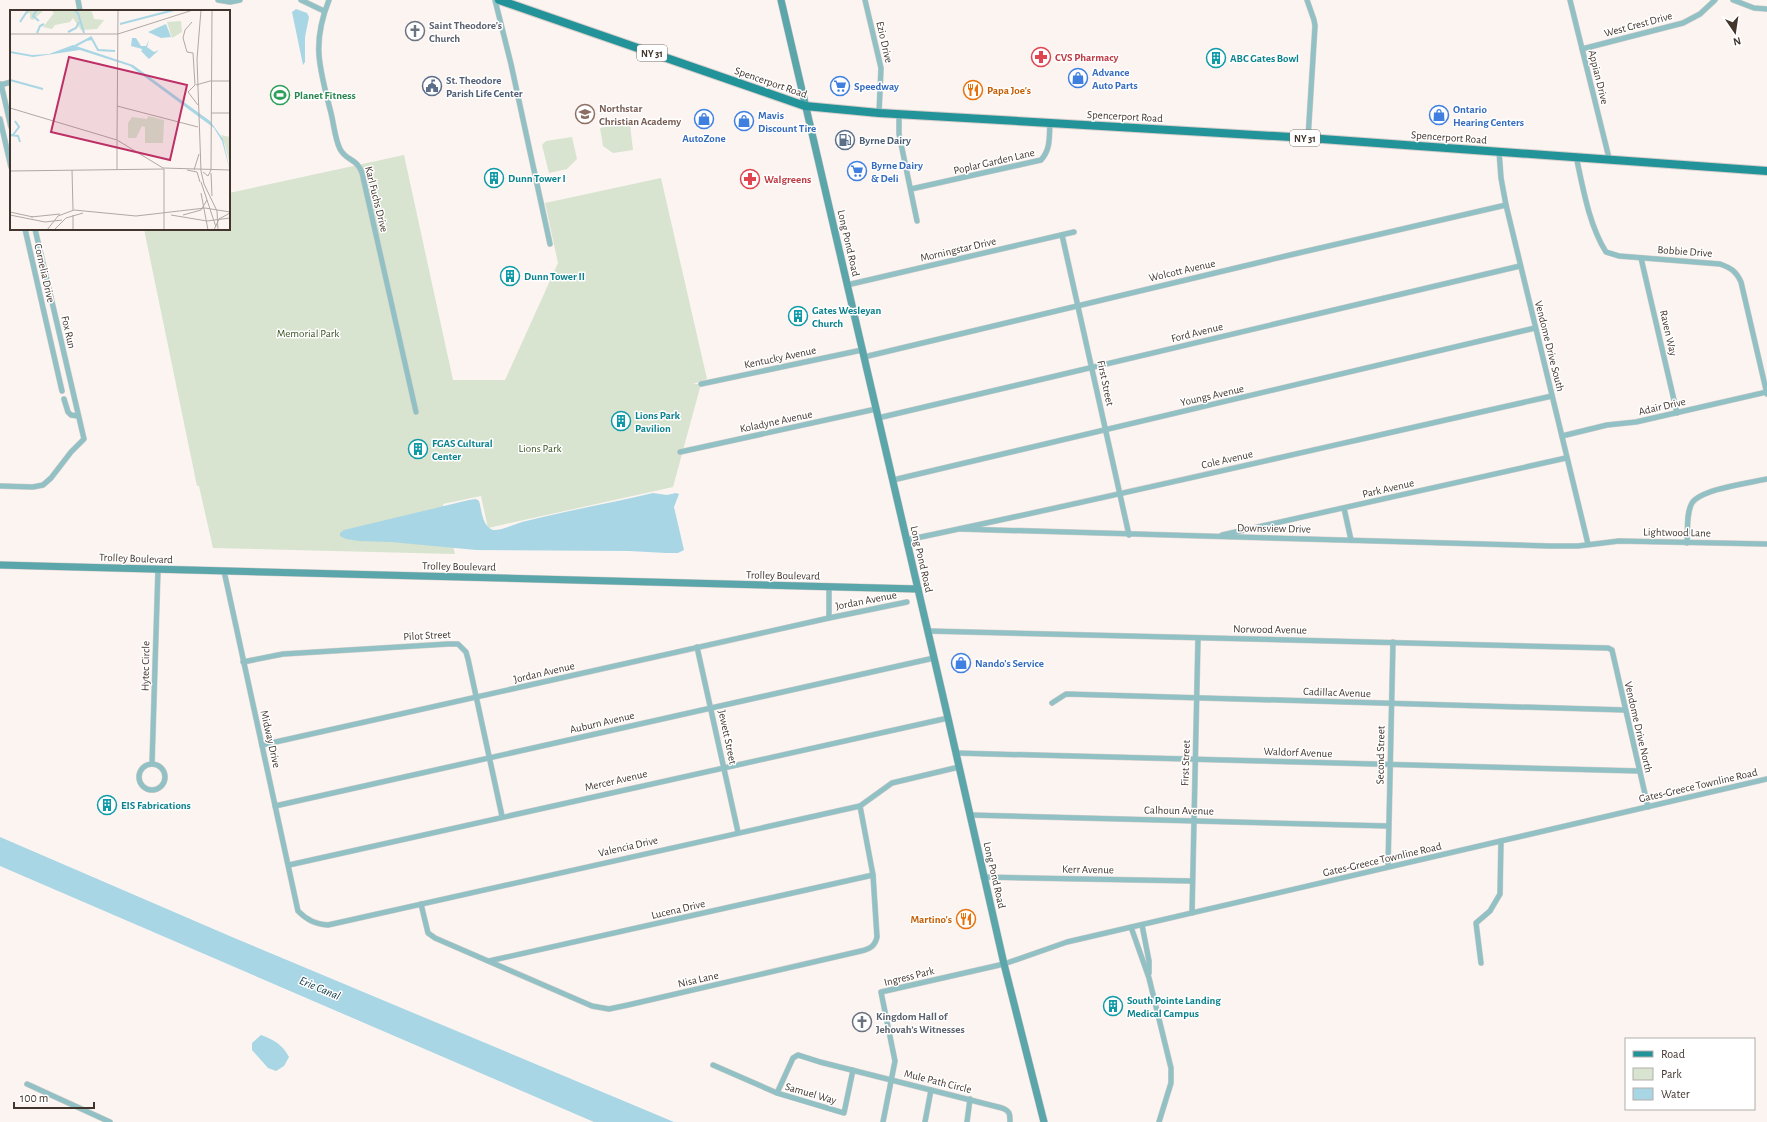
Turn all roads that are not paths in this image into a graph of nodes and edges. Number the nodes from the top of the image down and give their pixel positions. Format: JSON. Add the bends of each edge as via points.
{"nodes":[{"id":1,"x":78,"y":0,"type":"edge"},
{"id":2,"x":218,"y":0,"type":"edge"},
{"id":3,"x":240,"y":0,"type":"edge"},
{"id":4,"x":300,"y":0,"type":"edge"},
{"id":5,"x":329,"y":0,"type":"edge"},
{"id":6,"x":495,"y":0,"type":"edge"},
{"id":7,"x":499,"y":0,"type":"edge"},
{"id":8,"x":781,"y":0,"type":"edge"},
{"id":9,"x":865,"y":0,"type":"edge"},
{"id":10,"x":1307,"y":0,"type":"edge"},
{"id":11,"x":1570,"y":0,"type":"edge"},
{"id":12,"x":1715,"y":0,"type":"edge"},
{"id":13,"x":1733,"y":0,"type":"edge"},
{"id":14,"x":1767,"y":9,"type":"edge"},
{"id":15,"x":80,"y":10,"type":"edge"},
{"id":16,"x":324,"y":11,"type":"junction"},
{"id":17,"x":1582,"y":49,"type":"junction"},
{"id":18,"x":10,"y":82,"type":"edge"},
{"id":19,"x":0,"y":84,"type":"edge"},
{"id":20,"x":805,"y":106,"type":"junction"},
{"id":21,"x":879,"y":113,"type":"junction"},
{"id":22,"x":899,"y":114,"type":"junction"},
{"id":23,"x":0,"y":119,"type":"edge"},
{"id":24,"x":1050,"y":122,"type":"junction"},
{"id":25,"x":10,"y":123,"type":"edge"},
{"id":26,"x":1308,"y":138,"type":"junction"},
{"id":27,"x":1499,"y":151,"type":"junction"},
{"id":28,"x":1576,"y":156,"type":"junction"},
{"id":29,"x":1609,"y":158,"type":"junction"},
{"id":30,"x":10,"y":163,"type":"edge"},
{"id":31,"x":1767,"y":171,"type":"edge"},
{"id":32,"x":911,"y":190,"type":"junction"},
{"id":33,"x":1506,"y":205,"type":"junction"},
{"id":34,"x":917,"y":221,"type":"dead end"},
{"id":35,"x":25,"y":230,"type":"edge"},
{"id":36,"x":35,"y":230,"type":"edge"},
{"id":37,"x":1074,"y":232,"type":"dead end"},
{"id":38,"x":1062,"y":235,"type":"junction"},
{"id":39,"x":550,"y":244,"type":"dead end"},
{"id":40,"x":1641,"y":258,"type":"junction"},
{"id":41,"x":1520,"y":266,"type":"junction"},
{"id":42,"x":847,"y":285,"type":"junction"},
{"id":43,"x":1079,"y":305,"type":"junction"},
{"id":44,"x":1535,"y":328,"type":"junction"},
{"id":45,"x":863,"y":354,"type":"junction"},
{"id":46,"x":1093,"y":368,"type":"junction"},
{"id":47,"x":701,"y":384,"type":"dead end"},
{"id":48,"x":62,"y":391,"type":"dead end"},
{"id":49,"x":1767,"y":393,"type":"edge"},
{"id":50,"x":1552,"y":396,"type":"junction"},
{"id":51,"x":64,"y":399,"type":"dead end"},
{"id":52,"x":876,"y":409,"type":"junction"},
{"id":53,"x":416,"y":412,"type":"dead end"},
{"id":54,"x":1677,"y":413,"type":"junction"},
{"id":55,"x":78,"y":416,"type":"junction"},
{"id":56,"x":878,"y":418,"type":"junction"},
{"id":57,"x":1106,"y":430,"type":"junction"},
{"id":58,"x":1562,"y":436,"type":"junction"},
{"id":59,"x":680,"y":452,"type":"dead end"},
{"id":60,"x":1566,"y":458,"type":"junction"},
{"id":61,"x":1767,"y":479,"type":"edge"},
{"id":62,"x":893,"y":480,"type":"junction"},
{"id":63,"x":0,"y":486,"type":"edge"},
{"id":64,"x":1120,"y":494,"type":"junction"},
{"id":65,"x":1344,"y":508,"type":"junction"},
{"id":66,"x":960,"y":529,"type":"junction"},
{"id":67,"x":1129,"y":535,"type":"junction"},
{"id":68,"x":1213,"y":537,"type":"junction"},
{"id":69,"x":907,"y":540,"type":"junction"},
{"id":70,"x":1351,"y":540,"type":"junction"},
{"id":71,"x":1687,"y":543,"type":"junction"},
{"id":72,"x":1588,"y":544,"type":"junction"},
{"id":73,"x":1767,"y":544,"type":"edge"},
{"id":74,"x":0,"y":565,"type":"edge"},
{"id":75,"x":158,"y":569,"type":"junction"},
{"id":76,"x":224,"y":571,"type":"junction"},
{"id":77,"x":829,"y":587,"type":"junction"},
{"id":78,"x":918,"y":589,"type":"junction"},
{"id":79,"x":907,"y":602,"type":"dead end"},
{"id":80,"x":829,"y":618,"type":"junction"},
{"id":81,"x":928,"y":631,"type":"junction"},
{"id":82,"x":1198,"y":638,"type":"junction"},
{"id":83,"x":1393,"y":642,"type":"junction"},
{"id":84,"x":697,"y":647,"type":"junction"},
{"id":85,"x":1612,"y":650,"type":"joint"},
{"id":86,"x":934,"y":658,"type":"junction"},
{"id":87,"x":243,"y":662,"type":"junction"},
{"id":88,"x":476,"y":697,"type":"junction"},
{"id":89,"x":1197,"y":699,"type":"junction"},
{"id":90,"x":1052,"y":703,"type":"dead end"},
{"id":91,"x":1391,"y":704,"type":"junction"},
{"id":92,"x":711,"y":707,"type":"junction"},
{"id":93,"x":1625,"y":710,"type":"junction"},
{"id":94,"x":948,"y":718,"type":"junction"},
{"id":95,"x":262,"y":745,"type":"junction"},
{"id":96,"x":956,"y":752,"type":"junction"},
{"id":97,"x":490,"y":758,"type":"junction"},
{"id":98,"x":1195,"y":759,"type":"junction"},
{"id":99,"x":152,"y":764,"type":"junction"},
{"id":100,"x":1390,"y":765,"type":"junction"},
{"id":101,"x":724,"y":766,"type":"junction"},
{"id":102,"x":959,"y":767,"type":"junction"},
{"id":103,"x":1639,"y":771,"type":"junction"},
{"id":104,"x":1767,"y":779,"type":"edge"},
{"id":105,"x":275,"y":806,"type":"junction"},
{"id":106,"x":860,"y":806,"type":"junction"},
{"id":107,"x":1648,"y":807,"type":"junction"},
{"id":108,"x":970,"y":815,"type":"junction"},
{"id":109,"x":502,"y":816,"type":"junction"},
{"id":110,"x":1193,"y":820,"type":"junction"},
{"id":111,"x":1388,"y":826,"type":"junction"},
{"id":112,"x":738,"y":832,"type":"junction"},
{"id":113,"x":1501,"y":841,"type":"junction"},
{"id":114,"x":289,"y":865,"type":"junction"},
{"id":115,"x":1388,"y":868,"type":"junction"},
{"id":116,"x":873,"y":875,"type":"junction"},
{"id":117,"x":984,"y":877,"type":"junction"},
{"id":118,"x":1192,"y":881,"type":"junction"},
{"id":119,"x":421,"y":904,"type":"junction"},
{"id":120,"x":298,"y":911,"type":"joint"},
{"id":121,"x":1192,"y":913,"type":"junction"},
{"id":122,"x":1142,"y":925,"type":"junction"},
{"id":123,"x":1131,"y":927,"type":"junction"},
{"id":124,"x":488,"y":962,"type":"junction"},
{"id":125,"x":1481,"y":963,"type":"dead end"},
{"id":126,"x":1004,"y":964,"type":"junction"},
{"id":127,"x":1149,"y":978,"type":"junction"},
{"id":128,"x":713,"y":1065,"type":"dead end"},
{"id":129,"x":853,"y":1070,"type":"junction"},
{"id":130,"x":892,"y":1080,"type":"junction"},
{"id":131,"x":27,"y":1084,"type":"dead end"},
{"id":132,"x":931,"y":1090,"type":"junction"},
{"id":133,"x":777,"y":1093,"type":"junction"},
{"id":134,"x":970,"y":1099,"type":"junction"},
{"id":135,"x":110,"y":1122,"type":"edge"},
{"id":136,"x":883,"y":1122,"type":"edge"},
{"id":137,"x":925,"y":1122,"type":"edge"},
{"id":138,"x":966,"y":1122,"type":"edge"},
{"id":139,"x":1010,"y":1122,"type":"edge"},
{"id":140,"x":1044,"y":1122,"type":"edge"},
{"id":141,"x":1159,"y":1122,"type":"edge"}],
"edges":[{"from":1,"to":15,"type":"street"},
{"from":2,"to":3,"type":"street"},
{"from":4,"to":16,"type":"street"},
{"from":5,"to":16,"type":"street","name":"Karl Fuchs Drive"},
{"from":6,"to":39,"type":"street"},
{"from":7,"to":20,"type":"main road","name":"Spencerport Road","number":"NY 31"},
{"from":8,"to":20,"type":"main road","name":"Long Pond Road"},
{"from":9,"to":21,"type":"street","name":"Ezio Drive","via":[[881,68]]},
{"from":10,"to":26,"type":"street","via":[[1315,26]]},
{"from":11,"to":17,"type":"street","name":"Appian Drive"},
{"from":12,"to":17,"type":"street","name":"West Crest Drive","via":[[1700,14],[1683,23]]},
{"from":13,"to":14,"type":"street","via":[[1754,8]]},
{"from":16,"to":53,"type":"street","name":"Karl Fuchs Drive","via":[[318,46],[322,77],[339,146],[347,157],[356,162],[362,173]]},
{"from":17,"to":29,"type":"street","name":"Appian Drive"},
{"from":18,"to":19,"type":"street"},
{"from":19,"to":25,"type":"street"},
{"from":20,"to":21,"type":"main road","name":"Spencerport Road","number":"NY 31"},
{"from":20,"to":42,"type":"main road","name":"Long Pond Road"},
{"from":21,"to":22,"type":"main road","name":"Spencerport Road","number":"NY 31"},
{"from":22,"to":24,"type":"main road","name":"Spencerport Road","number":"NY 31"},
{"from":22,"to":32,"type":"street","via":[[899,134]]},
{"from":23,"to":30,"type":"street"},
{"from":24,"to":26,"type":"main road","name":"Spencerport Road","number":"NY 31"},
{"from":24,"to":32,"type":"street","name":"Poplar Garden Lane","via":[[1049,147],[1041,160]]},
{"from":26,"to":27,"type":"main road","name":"Spencerport Road","number":"NY 31"},
{"from":27,"to":28,"type":"main road","name":"Spencerport Road","number":"NY 31"},
{"from":27,"to":33,"type":"street","name":"Vendome Drive South"},
{"from":28,"to":29,"type":"main road","name":"Spencerport Road","number":"NY 31"},
{"from":28,"to":40,"type":"street","name":"Bobbie Drive","via":[[1588,207],[1606,252]]},
{"from":29,"to":31,"type":"main road","name":"Spencerport Road","number":"NY 31"},
{"from":32,"to":34,"type":"street"},
{"from":33,"to":41,"type":"street","name":"Vendome Drive South"},
{"from":33,"to":43,"type":"street","name":"Wolcott Avenue"},
{"from":35,"to":48,"type":"street","name":"Cornelia Drive"},
{"from":36,"to":55,"type":"street","name":"Fox Run"},
{"from":37,"to":38,"type":"street","name":"Morningstar Drive"},
{"from":38,"to":42,"type":"street","name":"Morningstar Drive"},
{"from":38,"to":43,"type":"street","name":"First Street"},
{"from":40,"to":49,"type":"street","name":"Bobbie Drive","via":[[1720,264],[1730,267],[1736,273],[1741,282]]},
{"from":40,"to":54,"type":"street","name":"Raven Way"},
{"from":41,"to":44,"type":"street","name":"Vendome Drive South"},
{"from":41,"to":46,"type":"street","name":"Ford Avenue"},
{"from":42,"to":45,"type":"main road","name":"Long Pond Road"},
{"from":43,"to":45,"type":"street","name":"Wolcott Avenue"},
{"from":43,"to":46,"type":"street","name":"First Street"},
{"from":44,"to":50,"type":"street","name":"Vendome Drive South"},
{"from":44,"to":57,"type":"street","name":"Youngs Avenue"},
{"from":45,"to":47,"type":"street","name":"Kentucky Avenue"},
{"from":45,"to":52,"type":"main road","name":"Long Pond Road"},
{"from":46,"to":56,"type":"street","name":"Ford Avenue"},
{"from":46,"to":57,"type":"street","name":"First Street"},
{"from":49,"to":54,"type":"street","name":"Adair Drive"},
{"from":50,"to":58,"type":"street","name":"Vendome Drive South"},
{"from":50,"to":64,"type":"street","name":"Cole Avenue"},
{"from":51,"to":55,"type":"street","via":[[68,412]]},
{"from":52,"to":56,"type":"main road","name":"Long Pond Road"},
{"from":52,"to":59,"type":"street","name":"Koladyne Avenue"},
{"from":54,"to":58,"type":"street","name":"Adair Drive"},
{"from":55,"to":63,"type":"street","name":"Fox Run","via":[[84,439],[51,478],[43,485],[33,487]]},
{"from":56,"to":62,"type":"main road","name":"Long Pond Road"},
{"from":57,"to":62,"type":"street","name":"Youngs Avenue"},
{"from":57,"to":64,"type":"street","name":"First Street"},
{"from":58,"to":60,"type":"street","name":"Vendome Drive South"},
{"from":60,"to":65,"type":"street","name":"Park Avenue"},
{"from":60,"to":72,"type":"street","name":"Vendome Drive South"},
{"from":61,"to":71,"type":"street","via":[[1715,491],[1696,499],[1690,508]]},
{"from":62,"to":69,"type":"main road","name":"Long Pond Road"},
{"from":64,"to":66,"type":"street","name":"Cole Avenue"},
{"from":64,"to":67,"type":"street","name":"First Street"},
{"from":65,"to":68,"type":"street","name":"Park Avenue"},
{"from":65,"to":70,"type":"street"},
{"from":66,"to":67,"type":"street","name":"Downsview Drive"},
{"from":66,"to":69,"type":"street","name":"Cole Avenue"},
{"from":67,"to":68,"type":"street","name":"Downsview Drive"},
{"from":68,"to":70,"type":"street","name":"Downsview Drive"},
{"from":69,"to":78,"type":"main road","name":"Long Pond Road"},
{"from":70,"to":72,"type":"street","name":"Downsview Drive","via":[[1549,546]]},
{"from":71,"to":72,"type":"street","name":"Lightwood Lane","via":[[1619,541]]},
{"from":71,"to":73,"type":"street","name":"Lightwood Lane"},
{"from":74,"to":75,"type":"main road","name":"Trolley Boulevard"},
{"from":75,"to":76,"type":"main road","name":"Trolley Boulevard"},
{"from":75,"to":99,"type":"street","name":"Hytec Circle"},
{"from":76,"to":77,"type":"main road","name":"Trolley Boulevard"},
{"from":76,"to":87,"type":"street","name":"Midway Drive"},
{"from":77,"to":78,"type":"main road","name":"Trolley Boulevard"},
{"from":77,"to":80,"type":"street","name":"Jordan Avenue"},
{"from":78,"to":81,"type":"main road","name":"Long Pond Road"},
{"from":79,"to":80,"type":"street","name":"Jordan Avenue"},
{"from":80,"to":84,"type":"street","name":"Jordan Avenue"},
{"from":81,"to":82,"type":"street","name":"Norwood Avenue"},
{"from":81,"to":86,"type":"main road","name":"Long Pond Road"},
{"from":82,"to":83,"type":"street","name":"Norwood Avenue"},
{"from":82,"to":89,"type":"street","name":"First Street"},
{"from":83,"to":85,"type":"street","name":"Norwood Avenue"},
{"from":83,"to":91,"type":"street","name":"Second Street"},
{"from":84,"to":88,"type":"street","name":"Jordan Avenue"},
{"from":84,"to":92,"type":"street","name":"Jewett Street"},
{"from":85,"to":93,"type":"street","name":"Vendome Drive North"},
{"from":86,"to":92,"type":"street","name":"Auburn Avenue"},
{"from":86,"to":94,"type":"main road","name":"Long Pond Road"},
{"from":87,"to":88,"type":"street","name":"Pilot Street","via":[[283,654],[454,643],[466,652]]},
{"from":87,"to":95,"type":"street","name":"Midway Drive"},
{"from":88,"to":95,"type":"street","name":"Jordan Avenue"},
{"from":88,"to":97,"type":"street","name":"Pilot Street"},
{"from":89,"to":90,"type":"street","name":"Cadillac Avenue","via":[[1066,694]]},
{"from":89,"to":91,"type":"street","name":"Cadillac Avenue"},
{"from":89,"to":98,"type":"street","name":"First Street"},
{"from":91,"to":93,"type":"street","name":"Cadillac Avenue"},
{"from":91,"to":100,"type":"street","name":"Second Street"},
{"from":92,"to":97,"type":"street","name":"Auburn Avenue"},
{"from":92,"to":101,"type":"street","name":"Jewett Street"},
{"from":93,"to":103,"type":"street","name":"Vendome Drive North"},
{"from":94,"to":96,"type":"main road","name":"Long Pond Road"},
{"from":94,"to":101,"type":"street","name":"Mercer Avenue"},
{"from":95,"to":105,"type":"street","name":"Midway Drive"},
{"from":96,"to":98,"type":"street","name":"Waldorf Avenue"},
{"from":96,"to":102,"type":"main road","name":"Long Pond Road"},
{"from":97,"to":105,"type":"street","name":"Auburn Avenue"},
{"from":97,"to":109,"type":"street","name":"Pilot Street"},
{"from":98,"to":100,"type":"street","name":"Waldorf Avenue"},
{"from":98,"to":110,"type":"street","name":"First Street"},
{"from":99,"to":99,"type":"street","via":[[145,766],[139,775],[143,787],[151,790],[159,788],[166,778],[163,769]]},
{"from":100,"to":103,"type":"street","name":"Waldorf Avenue"},
{"from":100,"to":111,"type":"street","name":"Second Street"},
{"from":101,"to":109,"type":"street","name":"Mercer Avenue"},
{"from":101,"to":112,"type":"street","name":"Jewett Street"},
{"from":102,"to":106,"type":"street","name":"Valencia Drive","via":[[892,783]]},
{"from":102,"to":108,"type":"main road","name":"Long Pond Road"},
{"from":103,"to":107,"type":"street","name":"Vendome Drive North"},
{"from":104,"to":107,"type":"street","name":"Gates-Greece Townline Road"},
{"from":105,"to":114,"type":"street","name":"Midway Drive"},
{"from":106,"to":112,"type":"street","name":"Valencia Drive"},
{"from":106,"to":116,"type":"street","name":"Nisa Lane"},
{"from":107,"to":113,"type":"street","name":"Gates-Greece Townline Road"},
{"from":108,"to":110,"type":"street","name":"Calhoun Avenue"},
{"from":108,"to":117,"type":"main road","name":"Long Pond Road"},
{"from":109,"to":114,"type":"street","name":"Mercer Avenue"},
{"from":110,"to":111,"type":"street","name":"Calhoun Avenue"},
{"from":110,"to":118,"type":"street","name":"First Street"},
{"from":111,"to":115,"type":"street","name":"Second Street"},
{"from":112,"to":119,"type":"street","name":"Valencia Drive"},
{"from":113,"to":115,"type":"street","name":"Gates-Greece Townline Road"},
{"from":113,"to":125,"type":"street","via":[[1500,894],[1490,911],[1476,923]]},
{"from":114,"to":120,"type":"street","name":"Midway Drive"},
{"from":115,"to":121,"type":"street","name":"Gates-Greece Townline Road"},
{"from":116,"to":124,"type":"street","name":"Lucena Drive"},
{"from":116,"to":124,"type":"street","name":"Nisa Lane","via":[[877,937],[872,947],[628,1005],[609,1009],[592,1006]]},
{"from":117,"to":118,"type":"street","name":"Kerr Avenue"},
{"from":117,"to":126,"type":"main road","name":"Long Pond Road"},
{"from":118,"to":121,"type":"street","name":"First Street"},
{"from":119,"to":120,"type":"street","name":"Valencia Drive","via":[[328,924],[312,922]]},
{"from":119,"to":124,"type":"street","name":"Nisa Lane","via":[[428,933]]},
{"from":121,"to":122,"type":"street","name":"Gates-Greece Townline Road"},
{"from":122,"to":123,"type":"street","name":"Gates-Greece Townline Road"},
{"from":122,"to":127,"type":"street","via":[[1149,961]]},
{"from":123,"to":126,"type":"street","name":"Gates-Greece Townline Road","via":[[1067,942]]},
{"from":123,"to":127,"type":"street"},
{"from":126,"to":130,"type":"street","name":"Ingress Park","via":[[881,992],[895,1061]]},
{"from":126,"to":140,"type":"main road","name":"Long Pond Road"},
{"from":127,"to":141,"type":"street","via":[[1172,1076]]},
{"from":128,"to":133,"type":"street","name":"Samuel Way"},
{"from":129,"to":130,"type":"street","name":"Samuel Way"},
{"from":129,"to":133,"type":"street","name":"Samuel Way","via":[[798,1055],[793,1058]]},
{"from":129,"to":133,"type":"street","name":"Samuel Way","via":[[844,1113]]},
{"from":130,"to":132,"type":"street","name":"Mule Path Circle"},
{"from":130,"to":136,"type":"street","name":"Mule Path Circle"},
{"from":131,"to":135,"type":"street"},
{"from":132,"to":134,"type":"street","name":"Mule Path Circle"},
{"from":132,"to":137,"type":"street"},
{"from":134,"to":138,"type":"street"},
{"from":134,"to":139,"type":"street","name":"Mule Path Circle","via":[[1008,1110]]}]}
